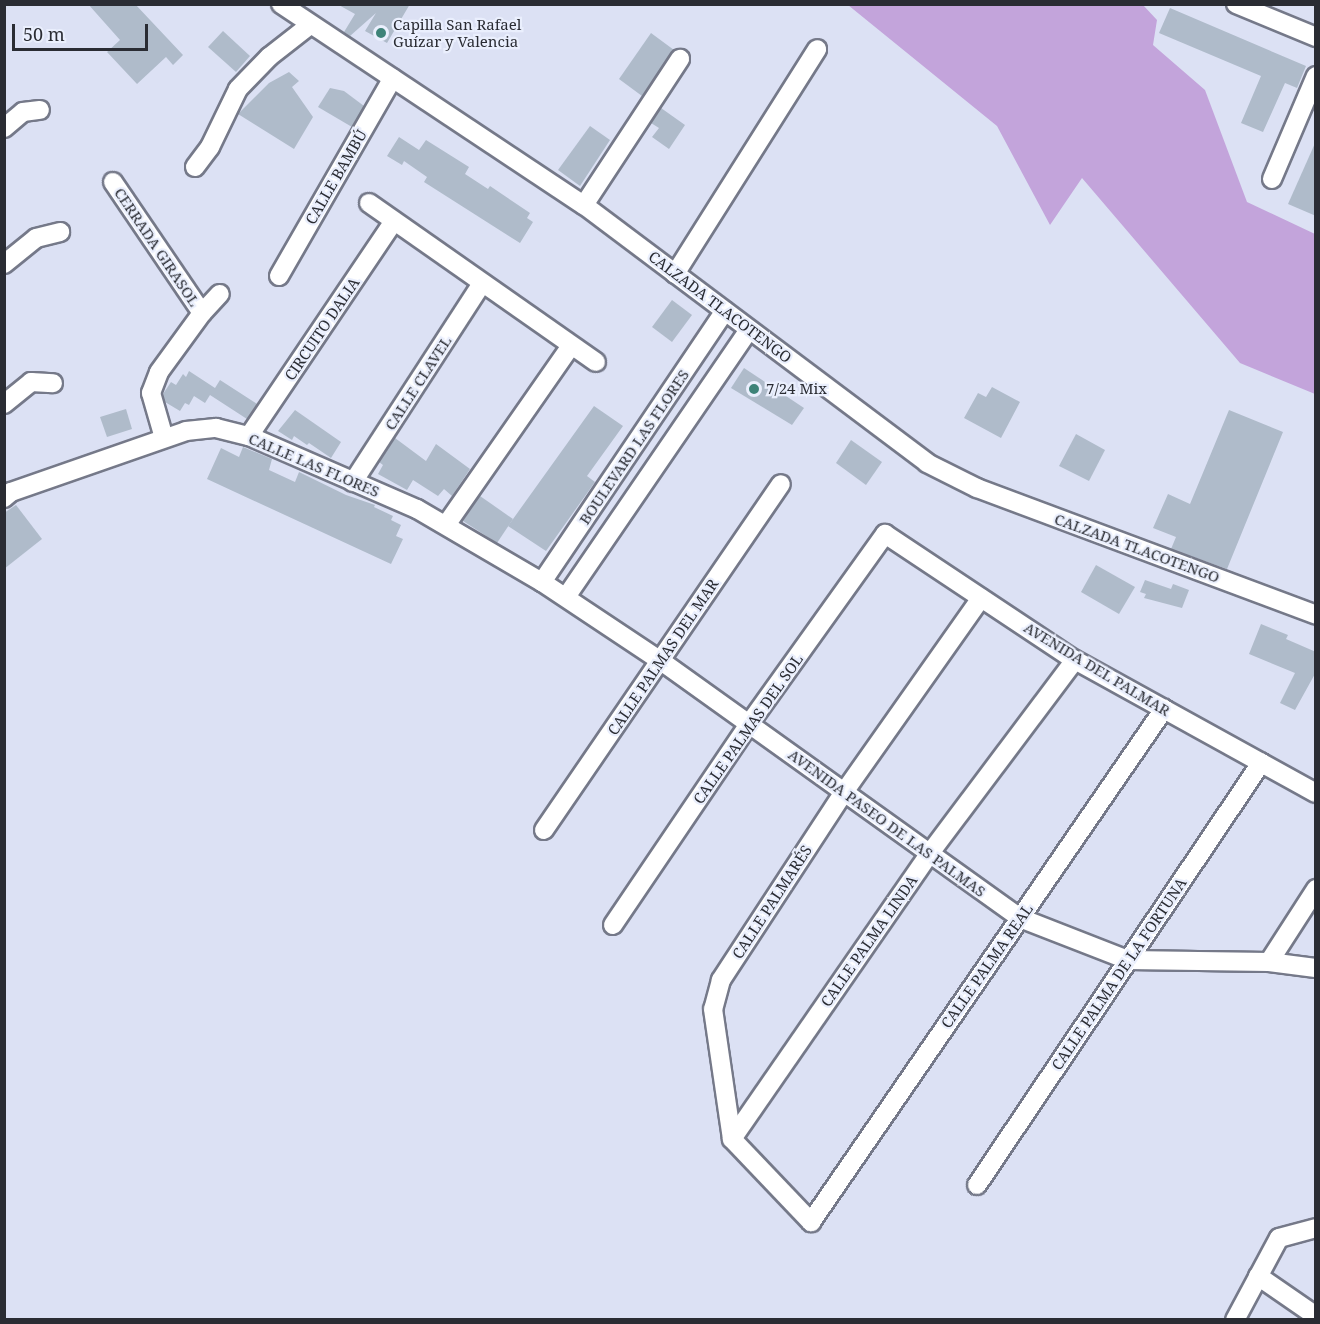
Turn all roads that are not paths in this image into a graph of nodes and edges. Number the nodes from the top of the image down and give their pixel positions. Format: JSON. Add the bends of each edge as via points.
{"nodes":[{"id":1,"x":281,"y":4,"type":"edge"},
{"id":2,"x":1236,"y":4,"type":"edge"},
{"id":3,"x":310,"y":25,"type":"junction"},
{"id":4,"x":1316,"y":37,"type":"edge"},
{"id":5,"x":817,"y":49,"type":"dead end"},
{"id":6,"x":680,"y":59,"type":"dead end"},
{"id":7,"x":1316,"y":76,"type":"edge"},
{"id":8,"x":393,"y":78,"type":"junction"},
{"id":9,"x":40,"y":110,"type":"dead end"},
{"id":10,"x":4,"y":128,"type":"edge"},
{"id":11,"x":195,"y":167,"type":"dead end"},
{"id":12,"x":1272,"y":179,"type":"dead end"},
{"id":13,"x":113,"y":182,"type":"dead end"},
{"id":14,"x":369,"y":203,"type":"dead end"},
{"id":15,"x":584,"y":205,"type":"junction"},
{"id":16,"x":394,"y":221,"type":"junction"},
{"id":17,"x":60,"y":232,"type":"dead end"},
{"id":18,"x":4,"y":264,"type":"edge"},
{"id":19,"x":675,"y":274,"type":"junction"},
{"id":20,"x":279,"y":276,"type":"dead end"},
{"id":21,"x":482,"y":284,"type":"junction"},
{"id":22,"x":220,"y":294,"type":"dead end"},
{"id":23,"x":725,"y":311,"type":"junction"},
{"id":24,"x":202,"y":313,"type":"junction"},
{"id":25,"x":749,"y":330,"type":"junction"},
{"id":26,"x":571,"y":346,"type":"junction"},
{"id":27,"x":596,"y":362,"type":"dead end"},
{"id":28,"x":53,"y":383,"type":"dead end"},
{"id":29,"x":4,"y":404,"type":"edge"},
{"id":30,"x":249,"y":436,"type":"junction"},
{"id":31,"x":164,"y":438,"type":"junction"},
{"id":32,"x":353,"y":482,"type":"junction"},
{"id":33,"x":781,"y":484,"type":"dead end"},
{"id":34,"x":4,"y":498,"type":"edge"},
{"id":35,"x":446,"y":525,"type":"junction"},
{"id":36,"x":885,"y":534,"type":"joint"},
{"id":37,"x":542,"y":582,"type":"junction"},
{"id":38,"x":566,"y":597,"type":"junction"},
{"id":39,"x":981,"y":598,"type":"junction"},
{"id":40,"x":1316,"y":615,"type":"edge"},
{"id":41,"x":1075,"y":660,"type":"junction"},
{"id":42,"x":661,"y":661,"type":"junction"},
{"id":43,"x":1164,"y":710,"type":"junction"},
{"id":44,"x":749,"y":724,"type":"junction"},
{"id":45,"x":1261,"y":763,"type":"junction"},
{"id":46,"x":844,"y":792,"type":"junction"},
{"id":47,"x":1316,"y":794,"type":"edge"},
{"id":48,"x":544,"y":830,"type":"dead end"},
{"id":49,"x":930,"y":853,"type":"junction"},
{"id":50,"x":1316,"y":889,"type":"edge"},
{"id":51,"x":1020,"y":918,"type":"junction"},
{"id":52,"x":613,"y":925,"type":"dead end"},
{"id":53,"x":1128,"y":960,"type":"junction"},
{"id":54,"x":1269,"y":962,"type":"junction"},
{"id":55,"x":1316,"y":968,"type":"edge"},
{"id":56,"x":732,"y":1139,"type":"junction"},
{"id":57,"x":977,"y":1185,"type":"dead end"},
{"id":58,"x":1316,"y":1228,"type":"edge"},
{"id":59,"x":1258,"y":1276,"type":"junction"},
{"id":60,"x":1316,"y":1316,"type":"edge"},
{"id":61,"x":1234,"y":1320,"type":"edge"}],
"edges":[{"from":1,"to":3,"type":"street","name":"CALZADA TLACOTENGO"},
{"from":2,"to":4,"type":"street"},
{"from":3,"to":8,"type":"street","name":"CALZADA TLACOTENGO"},
{"from":3,"to":11,"type":"street","via":[[269,57],[238,89],[210,147]]},
{"from":5,"to":19,"type":"street"},
{"from":6,"to":15,"type":"street"},
{"from":7,"to":12,"type":"street"},
{"from":8,"to":15,"type":"street","name":"CALZADA TLACOTENGO"},
{"from":8,"to":20,"type":"street","name":"CALLE BAMBÚ"},
{"from":9,"to":10,"type":"street","via":[[23,112]]},
{"from":13,"to":24,"type":"street","name":"CERRADA GIRASOL"},
{"from":14,"to":16,"type":"street"},
{"from":15,"to":19,"type":"street","name":"CALZADA TLACOTENGO"},
{"from":16,"to":21,"type":"street"},
{"from":16,"to":30,"type":"street","name":"CIRCUITO DALIA"},
{"from":17,"to":18,"type":"street","via":[[36,237]]},
{"from":19,"to":23,"type":"street","name":"CALZADA TLACOTENGO"},
{"from":21,"to":26,"type":"street"},
{"from":21,"to":32,"type":"street","name":"CALLE CLAVEL"},
{"from":22,"to":24,"type":"street","name":"CERRADA GIRASOL"},
{"from":23,"to":25,"type":"street","name":"CALZADA TLACOTENGO"},
{"from":23,"to":37,"type":"street","name":"BOULEVARD LAS FLORES"},
{"from":24,"to":31,"type":"street","name":"CERRADA GIRASOL","via":[[159,372],[151,393]]},
{"from":25,"to":38,"type":"street","name":"BOULEVARD LAS FLORES"},
{"from":25,"to":40,"type":"street","name":"CALZADA TLACOTENGO","via":[[937,468],[977,488]]},
{"from":26,"to":27,"type":"street"},
{"from":26,"to":35,"type":"street"},
{"from":28,"to":29,"type":"street","via":[[31,382]]},
{"from":30,"to":31,"type":"street","name":"CALLE LAS FLORES","via":[[216,428]]},
{"from":30,"to":32,"type":"street","name":"CALLE LAS FLORES"},
{"from":31,"to":34,"type":"street","name":"CALLE LAS FLORES","via":[[11,492]]},
{"from":32,"to":35,"type":"street","name":"CALLE LAS FLORES"},
{"from":33,"to":42,"type":"street","name":"CALLE PALMAS DEL MAR"},
{"from":35,"to":37,"type":"street","name":"CALLE LAS FLORES"},
{"from":36,"to":39,"type":"street","name":"AVENIDA DEL PALMAR"},
{"from":36,"to":44,"type":"street","name":"CALLE PALMAS DEL SOL"},
{"from":37,"to":38,"type":"street","name":"AVENIDA PASEO DE LAS PALMAS"},
{"from":38,"to":42,"type":"street","name":"AVENIDA PASEO DE LAS PALMAS"},
{"from":39,"to":41,"type":"street","name":"AVENIDA DEL PALMAR"},
{"from":39,"to":46,"type":"street","name":"CALLE PALMARÉS"},
{"from":41,"to":43,"type":"street","name":"AVENIDA DEL PALMAR"},
{"from":41,"to":49,"type":"street","name":"CALLE PALMA LINDA"},
{"from":42,"to":44,"type":"street","name":"AVENIDA PASEO DE LAS PALMAS"},
{"from":42,"to":48,"type":"street","name":"CALLE PALMAS DEL MAR"},
{"from":43,"to":45,"type":"street","name":"AVENIDA DEL PALMAR"},
{"from":43,"to":51,"type":"street","name":"CALLE PALMA REAL"},
{"from":44,"to":46,"type":"street","name":"AVENIDA PASEO DE LAS PALMAS"},
{"from":44,"to":52,"type":"street","name":"CALLE PALMAS DEL SOL"},
{"from":45,"to":47,"type":"street","name":"AVENIDA DEL PALMAR"},
{"from":45,"to":53,"type":"street","name":"CALLE PALMA DE LA FORTUNA"},
{"from":46,"to":49,"type":"street","name":"AVENIDA PASEO DE LAS PALMAS"},
{"from":46,"to":56,"type":"street","name":"CALLE PALMARÉS","via":[[721,980],[714,1009]]},
{"from":49,"to":51,"type":"street","name":"AVENIDA PASEO DE LAS PALMAS"},
{"from":49,"to":56,"type":"street","name":"CALLE PALMA LINDA"},
{"from":50,"to":54,"type":"street"},
{"from":51,"to":53,"type":"street","name":"AVENIDA PASEO DE LAS PALMAS"},
{"from":51,"to":56,"type":"street","name":"CALLE PALMA REAL","via":[[811,1222]]},
{"from":53,"to":54,"type":"street","name":"AVENIDA PASEO DE LAS PALMAS"},
{"from":53,"to":57,"type":"street","name":"CALLE PALMA DE LA FORTUNA"},
{"from":54,"to":55,"type":"street","name":"AVENIDA PASEO DE LAS PALMAS"},
{"from":58,"to":59,"type":"street","via":[[1279,1238]]},
{"from":59,"to":60,"type":"street"},
{"from":59,"to":61,"type":"street"}]}
